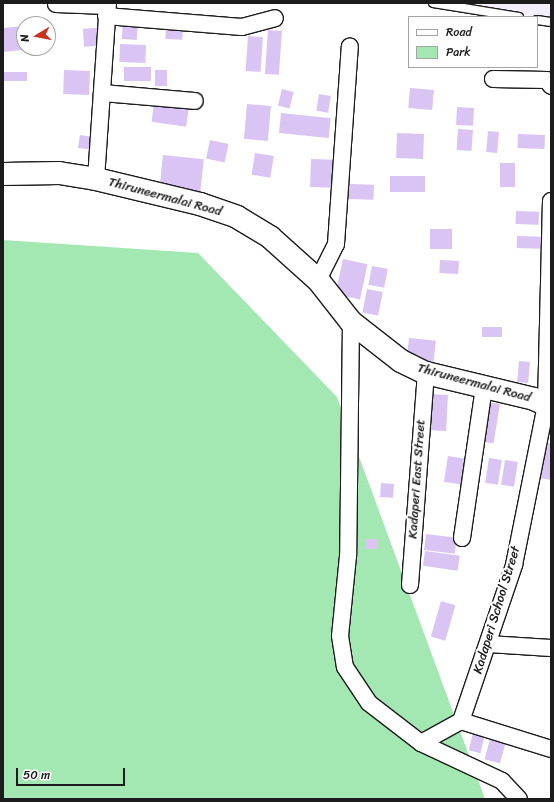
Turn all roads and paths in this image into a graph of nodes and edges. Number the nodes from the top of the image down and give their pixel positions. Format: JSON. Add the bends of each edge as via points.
{"nodes":[{"id":1,"x":433,"y":3,"type":"edge"},
{"id":2,"x":56,"y":4,"type":"edge"},
{"id":3,"x":107,"y":8,"type":"edge"},
{"id":4,"x":513,"y":16,"type":"edge"},
{"id":5,"x":275,"y":18,"type":"dead end"},
{"id":6,"x":538,"y":20,"type":"edge"},
{"id":7,"x":551,"y":22,"type":"edge"},
{"id":8,"x":350,"y":46,"type":"dead end"},
{"id":9,"x":493,"y":79,"type":"dead end"},
{"id":10,"x":551,"y":86,"type":"edge"},
{"id":11,"x":102,"y":93,"type":"junction"},
{"id":12,"x":195,"y":101,"type":"dead end"},
{"id":13,"x":3,"y":174,"type":"edge"},
{"id":14,"x":96,"y":179,"type":"junction"},
{"id":15,"x":551,"y":201,"type":"edge"},
{"id":16,"x":318,"y":280,"type":"junction"},
{"id":17,"x":351,"y":322,"type":"junction"},
{"id":18,"x":426,"y":373,"type":"junction"},
{"id":19,"x":484,"y":388,"type":"junction"},
{"id":20,"x":548,"y":406,"type":"edge"},
{"id":21,"x":462,"y":538,"type":"dead end"},
{"id":22,"x":410,"y":585,"type":"dead end"},
{"id":23,"x":488,"y":644,"type":"junction"},
{"id":24,"x":551,"y":648,"type":"edge"},
{"id":25,"x":461,"y":720,"type":"junction"},
{"id":26,"x":421,"y":743,"type":"junction"},
{"id":27,"x":551,"y":749,"type":"edge"},
{"id":28,"x":519,"y":799,"type":"edge"}],
"edges":[{"from":1,"to":4,"type":"lane"},
{"from":2,"to":3,"type":"street"},
{"from":3,"to":5,"type":"street","via":[[242,26]]},
{"from":3,"to":11,"type":"street"},
{"from":6,"to":7,"type":"lane"},
{"from":8,"to":16,"type":"street","via":[[336,244]]},
{"from":9,"to":10,"type":"street","via":[[546,80]]},
{"from":11,"to":12,"type":"street"},
{"from":11,"to":14,"type":"street"},
{"from":13,"to":14,"type":"street","name":"Thiruneermalai Road","via":[[59,173]]},
{"from":14,"to":16,"type":"street","name":"Thiruneermalai Road","via":[[200,204],[237,217],[270,237]]},
{"from":15,"to":20,"type":"street","name":"Kadaperi School Street"},
{"from":16,"to":17,"type":"street","name":"Thiruneermalai Road"},
{"from":17,"to":18,"type":"street","name":"Thiruneermalai Road","via":[[401,361]]},
{"from":17,"to":26,"type":"street","via":[[348,556],[340,636],[345,667],[369,703]]},
{"from":18,"to":19,"type":"street","name":"Thiruneermalai Road"},
{"from":18,"to":22,"type":"street","name":"Kadaperi East Street"},
{"from":19,"to":20,"type":"street","name":"Thiruneermalai Road"},
{"from":19,"to":21,"type":"street"},
{"from":20,"to":23,"type":"street","name":"Kadaperi School Street","via":[[514,565]]},
{"from":23,"to":24,"type":"street"},
{"from":23,"to":25,"type":"street","name":"Kadaperi School Street"},
{"from":25,"to":26,"type":"street"},
{"from":25,"to":27,"type":"street"},
{"from":26,"to":28,"type":"street","via":[[502,781]]}]}
